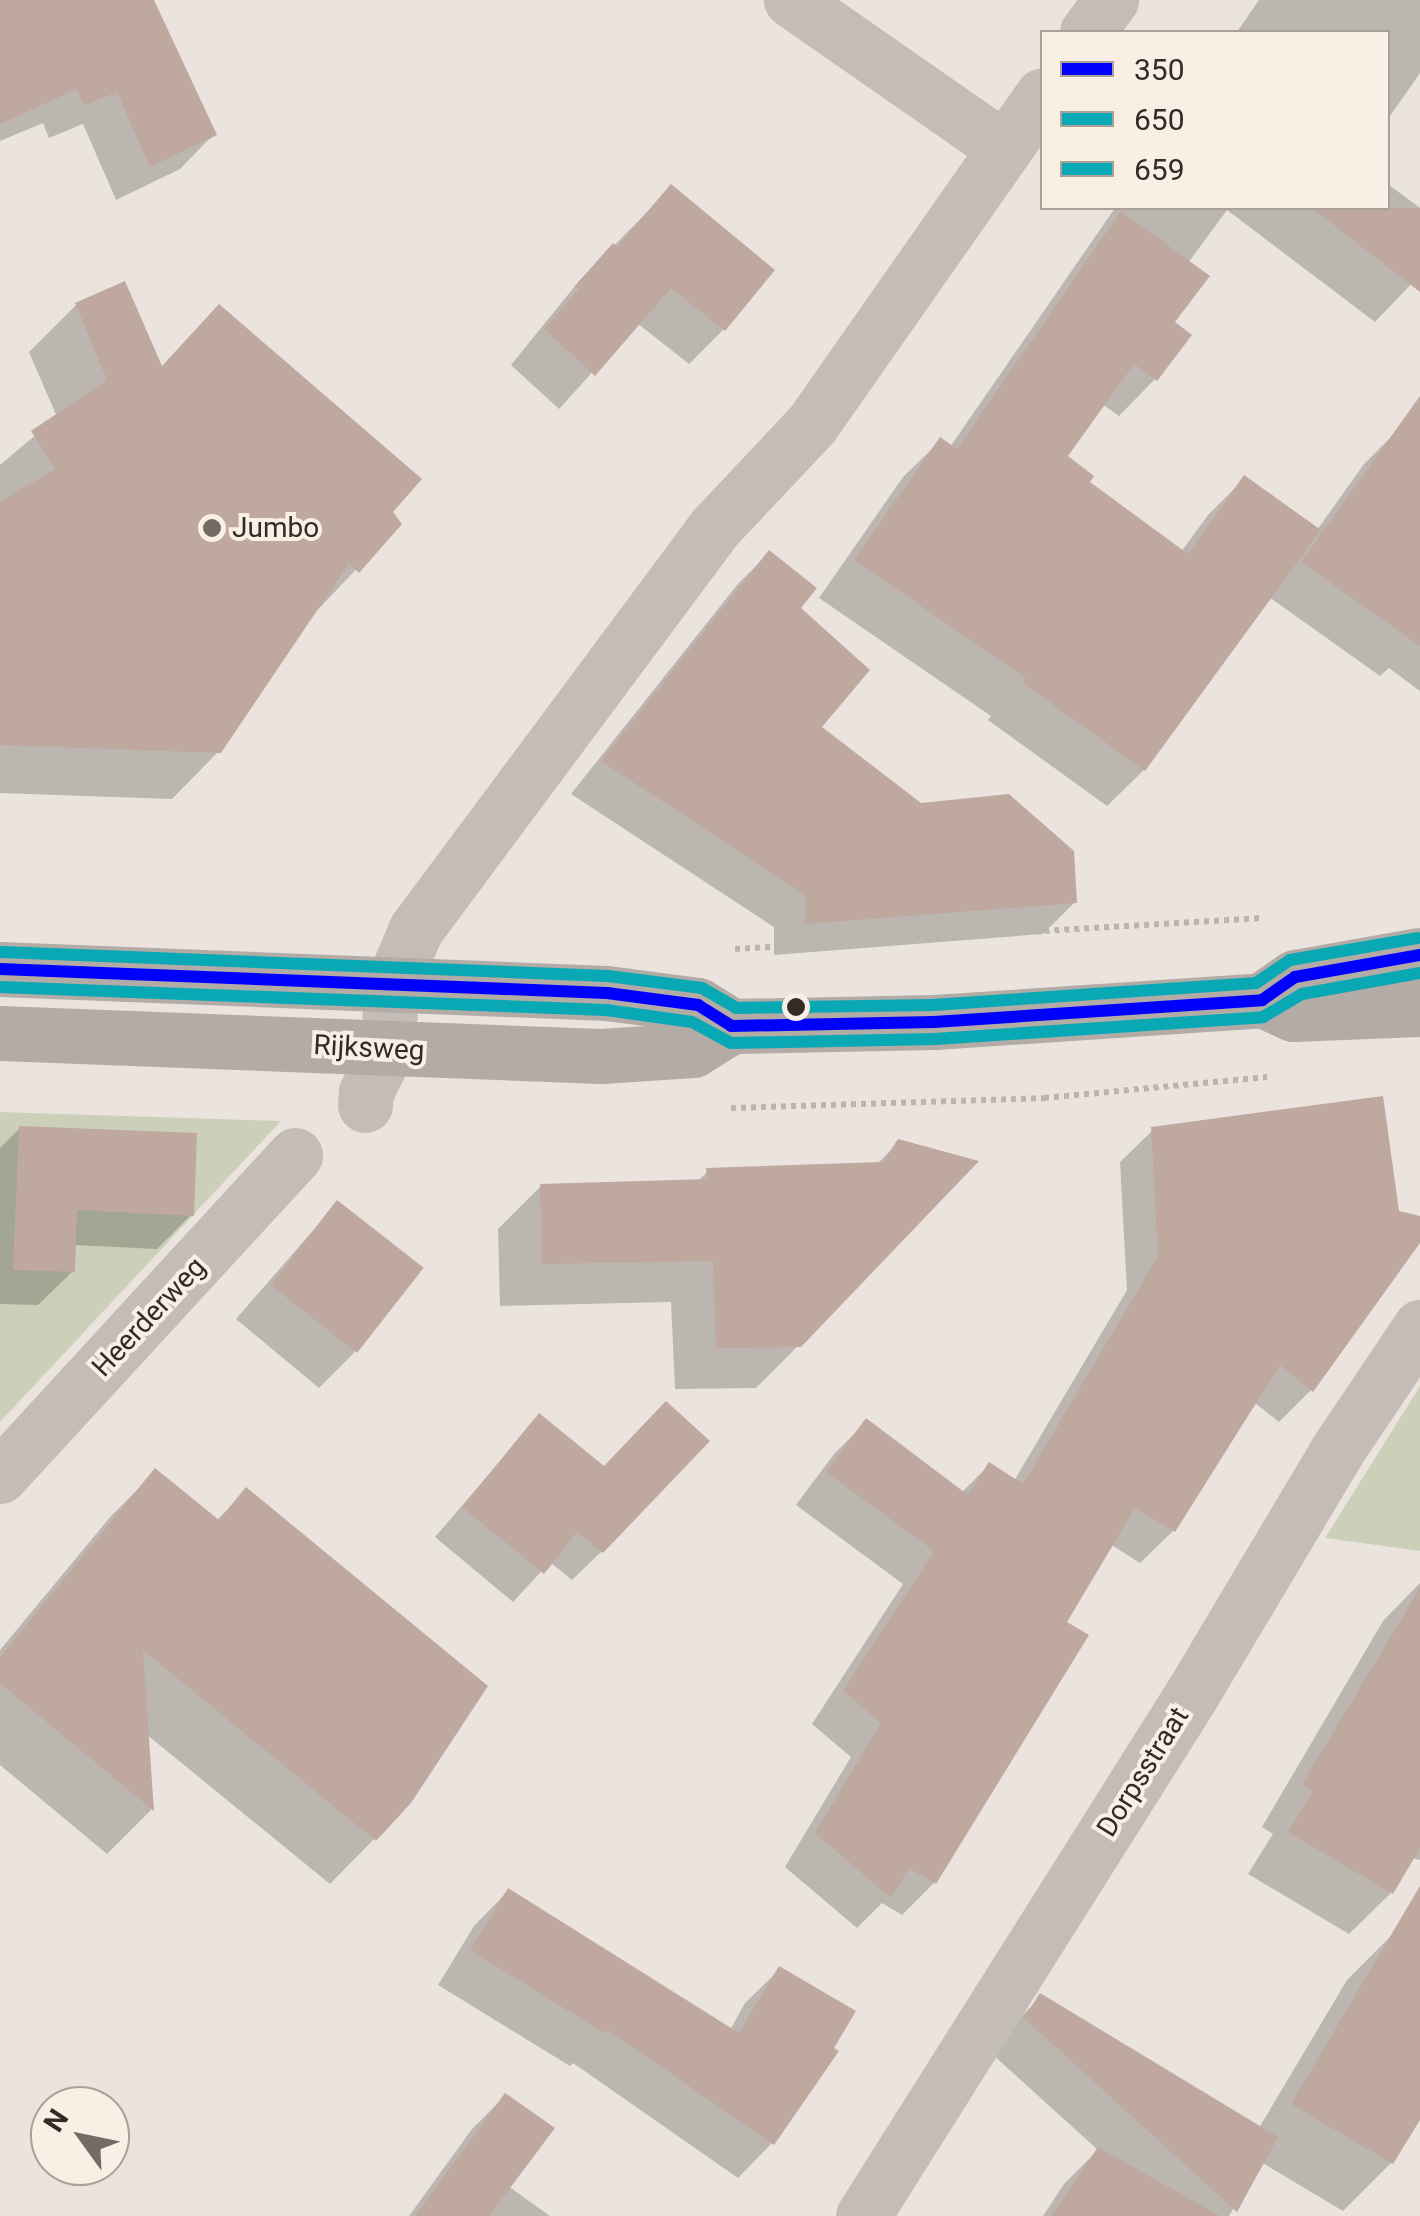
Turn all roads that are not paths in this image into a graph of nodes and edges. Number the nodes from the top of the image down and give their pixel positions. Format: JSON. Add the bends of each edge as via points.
{"nodes":[{"id":1,"x":791,"y":0,"type":"edge"},
{"id":2,"x":1111,"y":0,"type":"edge"},
{"id":3,"x":1089,"y":30,"type":"edge"},
{"id":4,"x":1040,"y":97,"type":"edge"},
{"id":5,"x":1004,"y":148,"type":"junction"},
{"id":6,"x":1420,"y":956,"type":"edge"},
{"id":7,"x":0,"y":969,"type":"edge"},
{"id":8,"x":392,"y":984,"type":"junction"},
{"id":9,"x":1262,"y":1000,"type":"junction"},
{"id":10,"x":1420,"y":1008,"type":"edge"},
{"id":11,"x":731,"y":1026,"type":"junction"},
{"id":12,"x":0,"y":1034,"type":"edge"},
{"id":13,"x":386,"y":1050,"type":"junction"},
{"id":14,"x":365,"y":1105,"type":"dead end"},
{"id":15,"x":295,"y":1155,"type":"dead end"},
{"id":16,"x":1420,"y":1327,"type":"edge"},
{"id":17,"x":0,"y":1476,"type":"edge"},
{"id":18,"x":863,"y":2216,"type":"edge"}],
"edges":[{"from":1,"to":5,"type":"street"},
{"from":2,"to":3,"type":"street"},
{"from":4,"to":5,"type":"street"},
{"from":5,"to":8,"type":"street","via":[[812,424],[714,527],[456,871],[416,929]]},
{"from":6,"to":9,"type":"main road","name":"Rijksweg","via":[[1295,978]]},
{"from":7,"to":8,"type":"main road","name":"Rijksweg"},
{"from":8,"to":11,"type":"main road","name":"Rijksweg","via":[[698,1005]]},
{"from":8,"to":13,"type":"street"},
{"from":9,"to":10,"type":"main road","name":"Rijksweg","via":[[1292,1014]]},
{"from":9,"to":11,"type":"main road","name":"Rijksweg","via":[[934,1022]]},
{"from":11,"to":13,"type":"main road","name":"Rijksweg","via":[[693,1050],[638,1054]]},
{"from":12,"to":13,"type":"main road","name":"Rijksweg"},
{"from":13,"to":14,"type":"street"},
{"from":15,"to":17,"type":"street","name":"Heerderweg"},
{"from":16,"to":18,"type":"street","name":"Dorpsstraat"}]}
